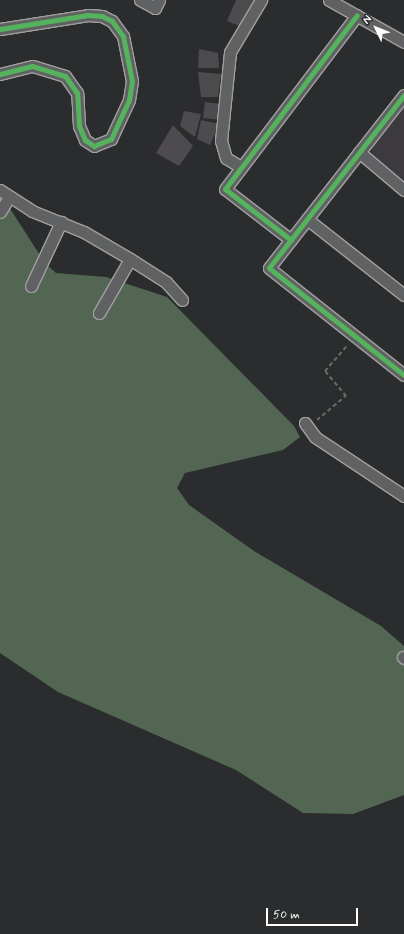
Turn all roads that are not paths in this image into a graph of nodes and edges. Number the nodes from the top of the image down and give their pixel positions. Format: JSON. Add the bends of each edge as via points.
{"nodes":[{"id":1,"x":140,"y":0,"type":"edge"},
{"id":2,"x":159,"y":0,"type":"edge"},
{"id":3,"x":261,"y":0,"type":"edge"},
{"id":4,"x":329,"y":0,"type":"edge"},
{"id":5,"x":357,"y":15,"type":"junction"},
{"id":6,"x":0,"y":29,"type":"edge"},
{"id":7,"x":404,"y":42,"type":"edge"},
{"id":8,"x":0,"y":74,"type":"edge"},
{"id":9,"x":404,"y":95,"type":"edge"},
{"id":10,"x":359,"y":152,"type":"junction"},
{"id":11,"x":241,"y":167,"type":"junction"},
{"id":12,"x":0,"y":190,"type":"edge"},
{"id":13,"x":404,"y":190,"type":"edge"},
{"id":14,"x":10,"y":197,"type":"junction"},
{"id":15,"x":0,"y":212,"type":"edge"},
{"id":16,"x":307,"y":219,"type":"junction"},
{"id":17,"x":61,"y":222,"type":"junction"},
{"id":18,"x":291,"y":240,"type":"junction"},
{"id":19,"x":130,"y":260,"type":"junction"},
{"id":20,"x":31,"y":286,"type":"dead end"},
{"id":21,"x":404,"y":295,"type":"edge"},
{"id":22,"x":182,"y":300,"type":"dead end"},
{"id":23,"x":99,"y":313,"type":"dead end"},
{"id":24,"x":404,"y":375,"type":"edge"},
{"id":25,"x":306,"y":425,"type":"road end"},
{"id":26,"x":404,"y":496,"type":"edge"}],
"edges":[{"from":1,"to":2,"type":"street","via":[[154,8]]},
{"from":3,"to":11,"type":"street","via":[[230,52],[221,141],[226,158]]},
{"from":4,"to":5,"type":"street"},
{"from":5,"to":7,"type":"street"},
{"from":5,"to":11,"type":"street"},
{"from":6,"to":8,"type":"street","via":[[88,14],[102,16],[112,21],[123,36],[132,81],[129,100],[111,139],[94,146],[85,140],[79,126],[77,93],[65,76],[32,66]]},
{"from":9,"to":10,"type":"street"},
{"from":10,"to":13,"type":"street"},
{"from":10,"to":16,"type":"street"},
{"from":11,"to":18,"type":"street","via":[[225,189]]},
{"from":12,"to":14,"type":"street"},
{"from":14,"to":15,"type":"street"},
{"from":14,"to":17,"type":"street"},
{"from":16,"to":18,"type":"street"},
{"from":16,"to":21,"type":"street"},
{"from":17,"to":19,"type":"street"},
{"from":17,"to":20,"type":"street"},
{"from":18,"to":24,"type":"street","via":[[269,268]]},
{"from":19,"to":22,"type":"street","via":[[166,282]]},
{"from":19,"to":23,"type":"street"},
{"from":25,"to":26,"type":"street","via":[[315,437]]}]}
